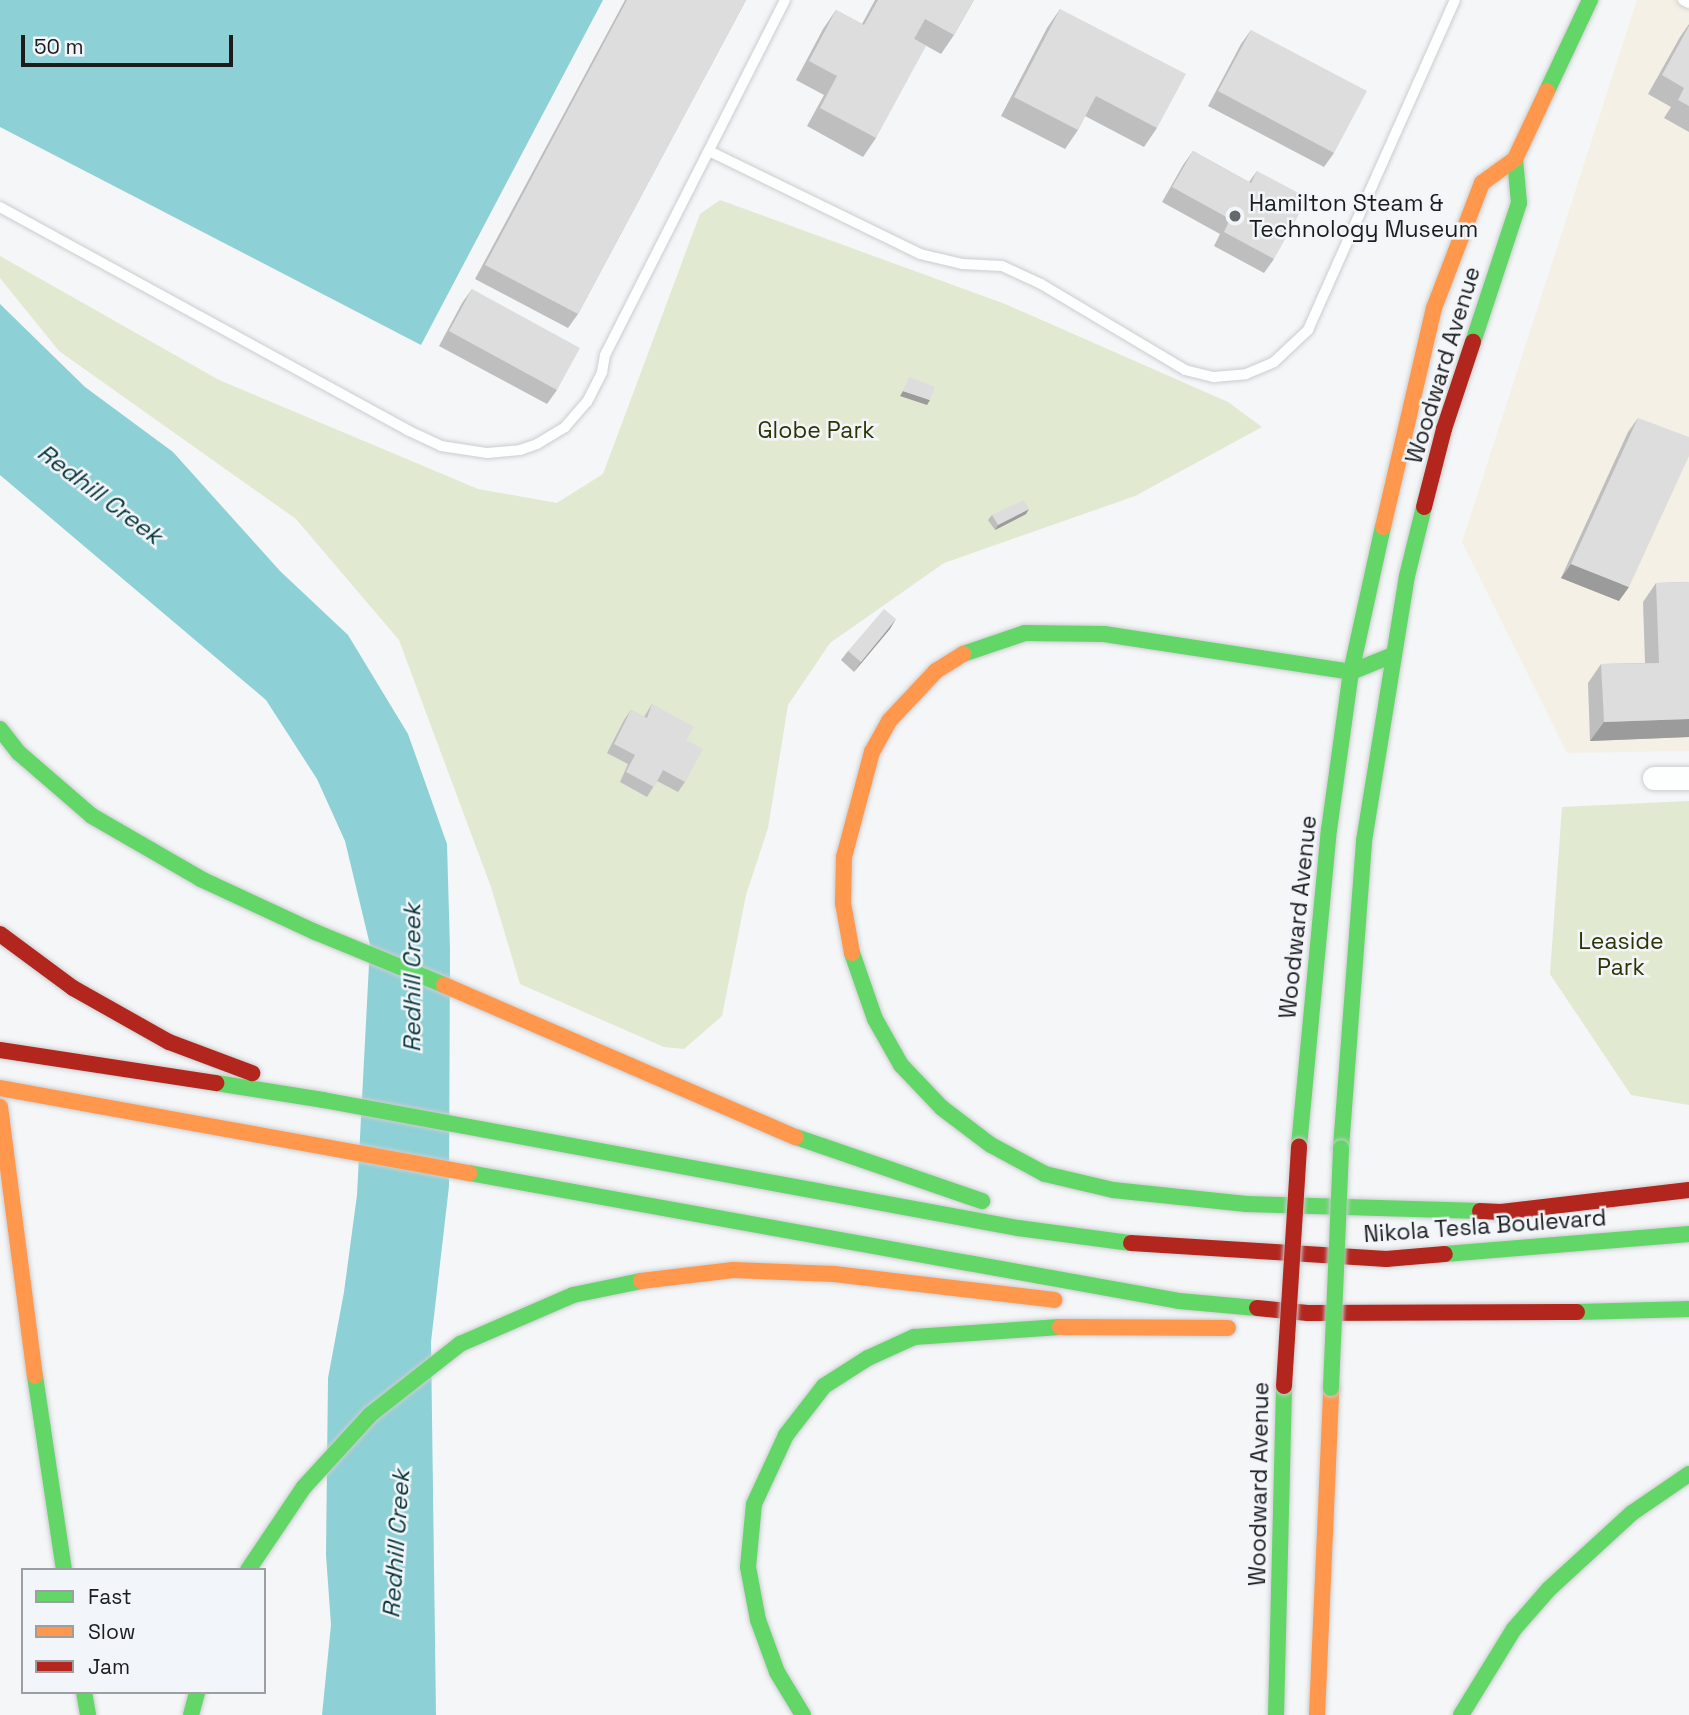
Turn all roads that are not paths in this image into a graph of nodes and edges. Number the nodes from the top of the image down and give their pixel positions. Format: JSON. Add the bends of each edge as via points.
{"nodes":[{"id":1,"x":785,"y":0,"type":"edge"},
{"id":2,"x":1455,"y":0,"type":"edge"},
{"id":3,"x":1590,"y":0,"type":"edge"},
{"id":4,"x":1683,"y":0,"type":"edge"},
{"id":5,"x":1689,"y":4,"type":"edge"},
{"id":6,"x":709,"y":151,"type":"junction"},
{"id":7,"x":1515,"y":159,"type":"junction"},
{"id":8,"x":0,"y":207,"type":"edge"},
{"id":9,"x":1393,"y":655,"type":"junction"},
{"id":10,"x":1351,"y":672,"type":"junction"},
{"id":11,"x":0,"y":729,"type":"edge"},
{"id":12,"x":1689,"y":778,"type":"edge"},
{"id":13,"x":1654,"y":779,"type":"dead end"},
{"id":14,"x":0,"y":934,"type":"edge"},
{"id":15,"x":0,"y":1050,"type":"edge"},
{"id":16,"x":0,"y":1088,"type":"edge"},
{"id":17,"x":323,"y":1100,"type":"junction"},
{"id":18,"x":0,"y":1107,"type":"edge"},
{"id":19,"x":1689,"y":1190,"type":"edge"},
{"id":20,"x":996,"y":1205,"type":"dead end"},
{"id":21,"x":1023,"y":1212,"type":"dead end"},
{"id":22,"x":1689,"y":1234,"type":"edge"},
{"id":23,"x":1157,"y":1247,"type":"junction"},
{"id":24,"x":1179,"y":1301,"type":"junction"},
{"id":25,"x":1689,"y":1309,"type":"edge"},
{"id":26,"x":1632,"y":1312,"type":"junction"},
{"id":27,"x":1250,"y":1328,"type":"dead end"},
{"id":28,"x":1277,"y":1328,"type":"dead end"},
{"id":29,"x":1385,"y":1329,"type":"dead end"},
{"id":30,"x":1479,"y":1329,"type":"dead end"},
{"id":31,"x":1689,"y":1474,"type":"edge"},
{"id":32,"x":64,"y":1568,"type":"edge"},
{"id":33,"x":249,"y":1568,"type":"edge"},
{"id":34,"x":85,"y":1694,"type":"edge"},
{"id":35,"x":196,"y":1694,"type":"edge"},
{"id":36,"x":88,"y":1715,"type":"edge"},
{"id":37,"x":191,"y":1715,"type":"edge"},
{"id":38,"x":803,"y":1715,"type":"edge"},
{"id":39,"x":1276,"y":1715,"type":"edge"},
{"id":40,"x":1317,"y":1715,"type":"edge"},
{"id":41,"x":1461,"y":1715,"type":"edge"}],
"edges":[{"from":1,"to":6,"type":"lane"},
{"from":2,"to":6,"type":"lane","via":[[1308,330],[1275,362],[1245,374],[1214,377],[1185,370],[1041,284],[1002,266],[961,264],[920,254]]},
{"from":3,"to":7,"type":"main road","name":"Woodward Avenue"},
{"from":4,"to":5,"type":"lane"},
{"from":6,"to":8,"type":"lane","via":[[605,355],[587,402],[551,436],[505,452],[441,446],[407,430]]},
{"from":7,"to":9,"type":"main road","name":"Woodward Avenue","via":[[1520,204],[1444,429],[1407,576]]},
{"from":7,"to":10,"type":"main road","name":"Woodward Avenue","via":[[1482,183],[1434,308]]},
{"from":9,"to":10,"type":"main road"},
{"from":9,"to":40,"type":"main road","name":"Woodward Avenue","bridge":true,"via":[[1364,841],[1341,1147]]},
{"from":10,"to":19,"type":"main road","via":[[1104,634],[1025,633],[959,655],[936,671],[889,721],[872,752],[844,858],[843,903],[855,967],[875,1019],[901,1065],[942,1108],[991,1145],[1045,1174],[1113,1190],[1246,1204],[1501,1212]]},
{"from":10,"to":39,"type":"main road","name":"Woodward Avenue","bridge":true,"via":[[1329,830],[1299,1146],[1284,1386]]},
{"from":11,"to":20,"type":"main road","via":[[19,753],[92,816],[201,879],[781,1131]]},
{"from":12,"to":13,"type":"street"},
{"from":14,"to":17,"type":"main road","via":[[73,988],[169,1042]]},
{"from":15,"to":17,"type":"main road"},
{"from":16,"to":24,"type":"main road"},
{"from":17,"to":23,"type":"main road","via":[[1018,1228]]},
{"from":18,"to":32,"type":"main road"},
{"from":21,"to":23,"type":"main road"},
{"from":22,"to":23,"type":"main road","name":"Nikola Tesla Boulevard","via":[[1386,1259]]},
{"from":24,"to":26,"type":"main road","via":[[1308,1313]]},
{"from":24,"to":33,"type":"main road","via":[[1038,1300],[834,1274],[733,1270],[573,1295],[460,1344],[371,1414],[304,1487]]},
{"from":25,"to":26,"type":"main road"},
{"from":26,"to":30,"type":"main road"},
{"from":27,"to":38,"type":"main road","via":[[1036,1327],[914,1337],[868,1358],[824,1386],[786,1435],[754,1504],[748,1567],[758,1620],[777,1672]]},
{"from":28,"to":29,"type":"main road"},
{"from":31,"to":41,"type":"main road","via":[[1632,1513],[1549,1589],[1514,1629]]},
{"from":34,"to":36,"type":"main road"},
{"from":35,"to":37,"type":"main road"}]}
